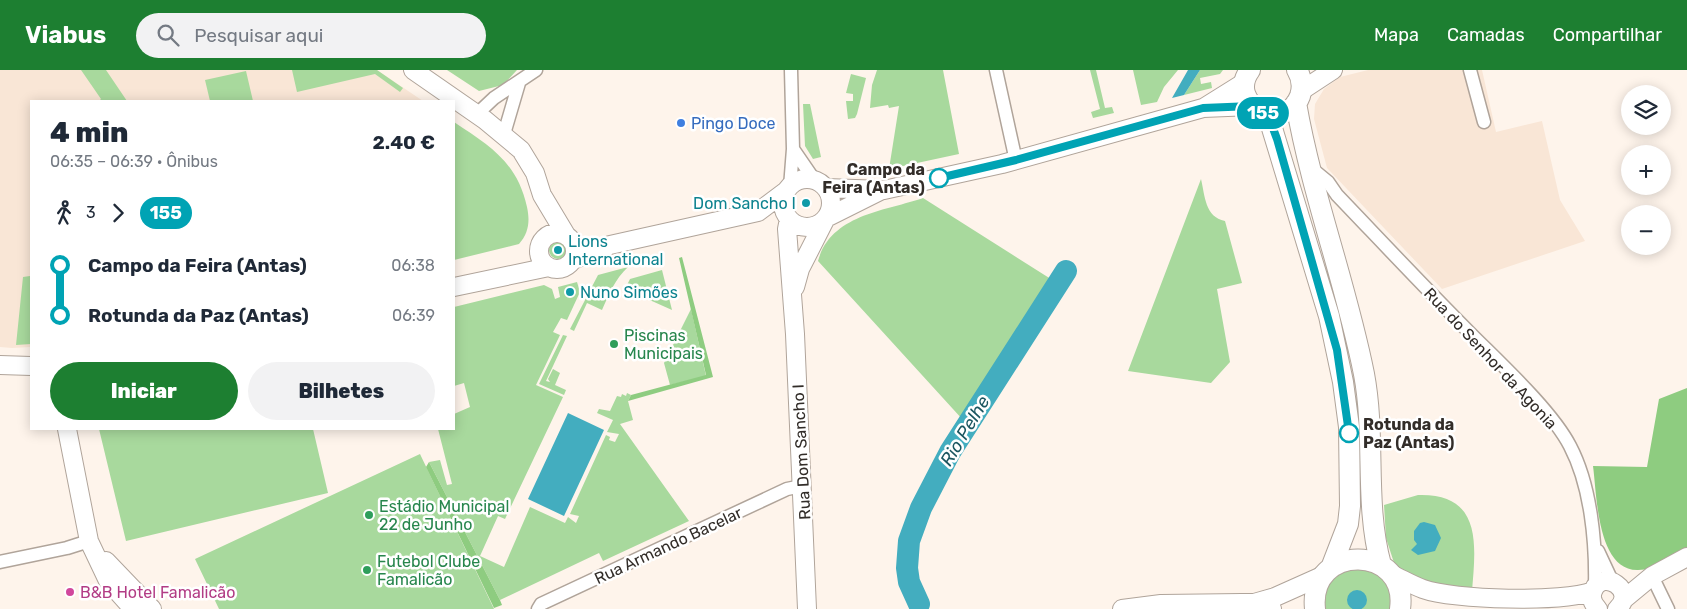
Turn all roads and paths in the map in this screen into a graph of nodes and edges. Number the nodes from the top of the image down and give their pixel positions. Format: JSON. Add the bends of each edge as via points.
{"nodes":[{"id":1,"x":413,"y":70,"type":"edge"},
{"id":2,"x":536,"y":70,"type":"edge"},
{"id":3,"x":996,"y":70,"type":"edge"},
{"id":4,"x":1297,"y":70,"type":"edge"},
{"id":5,"x":1333,"y":70,"type":"edge"},
{"id":6,"x":1470,"y":70,"type":"edge"},
{"id":7,"x":794,"y":73,"type":"edge"},
{"id":8,"x":1247,"y":76,"type":"edge"},
{"id":9,"x":519,"y":83,"type":"junction"},
{"id":10,"x":1299,"y":97,"type":"junction"},
{"id":11,"x":1203,"y":108,"type":"junction"},
{"id":12,"x":1260,"y":111,"type":"junction"},
{"id":13,"x":477,"y":114,"type":"junction"},
{"id":14,"x":1484,"y":122,"type":"dead end"},
{"id":15,"x":504,"y":134,"type":"junction"},
{"id":16,"x":793,"y":149,"type":"junction"},
{"id":17,"x":1016,"y":160,"type":"junction"},
{"id":18,"x":1311,"y":168,"type":"junction"},
{"id":19,"x":820,"y":184,"type":"junction"},
{"id":20,"x":788,"y":189,"type":"junction"},
{"id":21,"x":884,"y":190,"type":"junction"},
{"id":22,"x":542,"y":195,"type":"junction"},
{"id":23,"x":758,"y":212,"type":"junction"},
{"id":24,"x":826,"y":218,"type":"junction"},
{"id":25,"x":789,"y":219,"type":"junction"},
{"id":26,"x":569,"y":237,"type":"junction"},
{"id":27,"x":541,"y":245,"type":"junction"},
{"id":28,"x":610,"y":245,"type":"junction"},
{"id":29,"x":573,"y":260,"type":"junction"},
{"id":30,"x":549,"y":266,"type":"junction"},
{"id":31,"x":455,"y":277,"type":"edge"},
{"id":32,"x":455,"y":287,"type":"edge"},
{"id":33,"x":793,"y":294,"type":"junction"},
{"id":34,"x":0,"y":364,"type":"edge"},
{"id":35,"x":30,"y":366,"type":"edge"},
{"id":36,"x":0,"y":376,"type":"edge"},
{"id":37,"x":30,"y":377,"type":"edge"},
{"id":38,"x":67,"y":430,"type":"edge"},
{"id":39,"x":802,"y":486,"type":"junction"},
{"id":40,"x":90,"y":541,"type":"junction"},
{"id":41,"x":1596,"y":546,"type":"junction"},
{"id":42,"x":1687,"y":558,"type":"edge"},
{"id":43,"x":1,"y":559,"type":"edge"},
{"id":44,"x":1386,"y":570,"type":"junction"},
{"id":45,"x":1326,"y":572,"type":"junction"},
{"id":46,"x":1652,"y":576,"type":"junction"},
{"id":47,"x":1614,"y":582,"type":"junction"},
{"id":48,"x":1594,"y":588,"type":"junction"},
{"id":49,"x":1254,"y":603,"type":"junction"},
{"id":50,"x":1620,"y":606,"type":"edge"},
{"id":51,"x":133,"y":609,"type":"edge"},
{"id":52,"x":152,"y":609,"type":"edge"},
{"id":53,"x":538,"y":609,"type":"edge"},
{"id":54,"x":808,"y":609,"type":"edge"},
{"id":55,"x":1122,"y":609,"type":"edge"},
{"id":56,"x":1272,"y":609,"type":"edge"},
{"id":57,"x":1315,"y":609,"type":"edge"},
{"id":58,"x":1400,"y":609,"type":"edge"},
{"id":59,"x":1597,"y":609,"type":"edge"},
{"id":60,"x":1668,"y":609,"type":"edge"}],
"edges":[{"from":1,"to":13,"type":"main road"},
{"from":2,"to":9,"type":"street"},
{"from":3,"to":17,"type":"street"},
{"from":4,"to":10,"type":"main road","via":[[1301,80]]},
{"from":5,"to":10,"type":"main road"},
{"from":6,"to":14,"type":"street"},
{"from":7,"to":16,"type":"street"},
{"from":8,"to":11,"type":"main road"},
{"from":8,"to":12,"type":"main road","via":[[1246,98]]},
{"from":9,"to":13,"type":"street","via":[[494,98]]},
{"from":9,"to":15,"type":"street"},
{"from":10,"to":12,"type":"main road","via":[[1284,113]]},
{"from":10,"to":18,"type":"main road"},
{"from":11,"to":12,"type":"main road"},
{"from":11,"to":17,"type":"main road"},
{"from":12,"to":45,"type":"main road","via":[[1329,316],[1343,382],[1349,427],[1350,506],[1348,524]]},
{"from":13,"to":15,"type":"main road"},
{"from":15,"to":22,"type":"main road","via":[[529,161]]},
{"from":16,"to":19,"type":"street"},
{"from":16,"to":20,"type":"street"},
{"from":17,"to":21,"type":"main road"},
{"from":18,"to":41,"type":"street","name":"Rua do Senhor da Agonia","via":[[1328,182],[1539,405],[1569,444],[1582,478]]},
{"from":18,"to":44,"type":"main road","via":[[1364,374],[1372,466],[1373,525]]},
{"from":19,"to":20,"type":"main road","via":[[801,180]]},
{"from":19,"to":21,"type":"main road"},
{"from":19,"to":24,"type":"main road","via":[[831,200]]},
{"from":20,"to":23,"type":"main road"},
{"from":20,"to":25,"type":"main road","via":[[784,209]]},
{"from":21,"to":24,"type":"main road"},
{"from":22,"to":26,"type":"main road"},
{"from":22,"to":27,"type":"main road"},
{"from":23,"to":25,"type":"main road"},
{"from":23,"to":28,"type":"main road"},
{"from":24,"to":25,"type":"main road","via":[[808,227]]},
{"from":24,"to":33,"type":"main road","name":"Rua Dom Sancho I","via":[[800,269]]},
{"from":25,"to":33,"type":"main road","name":"Rua Dom Sancho I"},
{"from":26,"to":27,"type":"main road","via":[[555,233]]},
{"from":26,"to":28,"type":"main road"},
{"from":26,"to":29,"type":"main road","via":[[575,250]]},
{"from":27,"to":30,"type":"main road","via":[[541,259]]},
{"from":27,"to":31,"type":"main road","via":[[520,262]]},
{"from":28,"to":29,"type":"main road"},
{"from":29,"to":30,"type":"main road","via":[[565,267]]},
{"from":30,"to":32,"type":"main road"},
{"from":33,"to":39,"type":"main road","name":"Rua Dom Sancho I"},
{"from":34,"to":35,"type":"main road"},
{"from":36,"to":37,"type":"main road"},
{"from":38,"to":40,"type":"main road"},
{"from":39,"to":53,"type":"street","name":"Rua Armando Bacelar","via":[[787,489],[541,604]]},
{"from":39,"to":54,"type":"main road","name":"Rua Dom Sancho I"},
{"from":40,"to":43,"type":"street"},
{"from":40,"to":51,"type":"main road","via":[[108,581]]},
{"from":40,"to":52,"type":"main road"},
{"from":41,"to":47,"type":"street"},
{"from":41,"to":48,"type":"street","name":"Rua do Senhor da Agonia"},
{"from":42,"to":46,"type":"main road"},
{"from":44,"to":45,"type":"main road","via":[[1372,560],[1350,559]]},
{"from":44,"to":48,"type":"main road","via":[[1422,589],[1458,596],[1572,597]]},
{"from":44,"to":58,"type":"main road","via":[[1398,586],[1402,600]]},
{"from":45,"to":49,"type":"main road","via":[[1275,597]]},
{"from":45,"to":57,"type":"main road","via":[[1316,587]]},
{"from":46,"to":47,"type":"main road"},
{"from":46,"to":50,"type":"main road"},
{"from":46,"to":60,"type":"street"},
{"from":47,"to":48,"type":"main road","via":[[1603,581]]},
{"from":47,"to":50,"type":"main road","via":[[1622,591]]},
{"from":48,"to":59,"type":"main road","via":[[1592,600]]},
{"from":49,"to":55,"type":"main road","via":[[1161,604]]},
{"from":49,"to":56,"type":"main road"}]}
